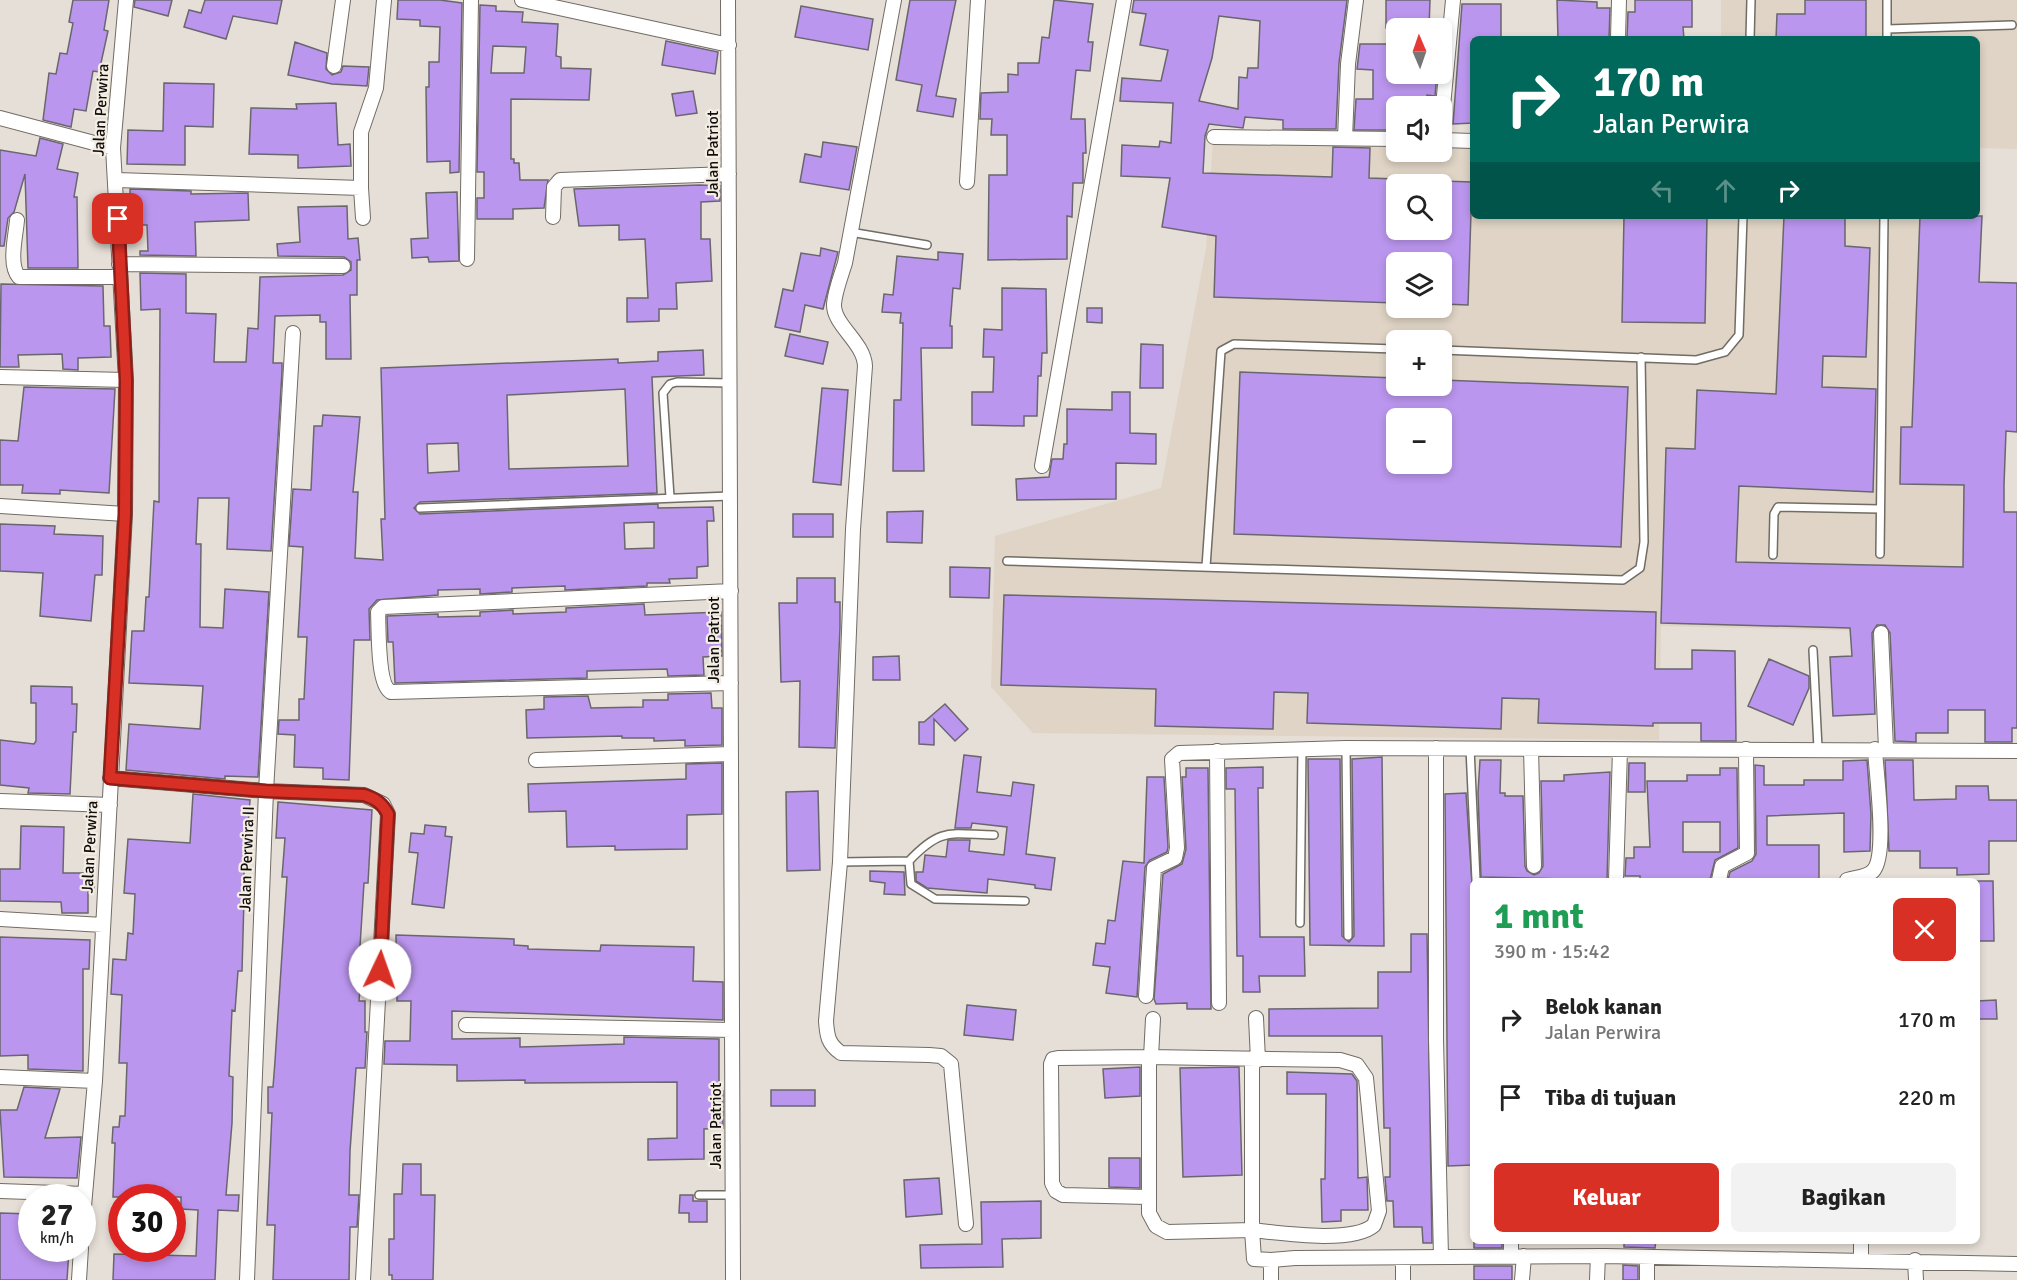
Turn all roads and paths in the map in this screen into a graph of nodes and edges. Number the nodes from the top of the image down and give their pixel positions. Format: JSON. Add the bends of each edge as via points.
{"nodes":[{"id":1,"x":126,"y":0,"type":"edge"},
{"id":2,"x":343,"y":0,"type":"edge"},
{"id":3,"x":384,"y":0,"type":"edge"},
{"id":4,"x":471,"y":0,"type":"edge"},
{"id":5,"x":522,"y":0,"type":"edge"},
{"id":6,"x":728,"y":0,"type":"edge"},
{"id":7,"x":894,"y":0,"type":"edge"},
{"id":8,"x":978,"y":0,"type":"edge"},
{"id":9,"x":1124,"y":0,"type":"edge"},
{"id":10,"x":1356,"y":0,"type":"edge"},
{"id":11,"x":1453,"y":0,"type":"edge"},
{"id":12,"x":1618,"y":0,"type":"edge"},
{"id":13,"x":1751,"y":0,"type":"edge"},
{"id":14,"x":1887,"y":0,"type":"edge"},
{"id":15,"x":2012,"y":25,"type":"dead end"},
{"id":16,"x":1887,"y":29,"type":"junction"},
{"id":17,"x":1618,"y":36,"type":"edge"},
{"id":18,"x":1750,"y":36,"type":"edge"},
{"id":19,"x":1887,"y":36,"type":"edge"},
{"id":20,"x":729,"y":45,"type":"junction"},
{"id":21,"x":334,"y":66,"type":"dead end"},
{"id":22,"x":1444,"y":96,"type":"edge"},
{"id":23,"x":0,"y":118,"type":"edge"},
{"id":24,"x":1214,"y":137,"type":"dead end"},
{"id":25,"x":1345,"y":138,"type":"junction"},
{"id":26,"x":1386,"y":139,"type":"edge"},
{"id":27,"x":1452,"y":140,"type":"edge"},
{"id":28,"x":1470,"y":141,"type":"edge"},
{"id":29,"x":113,"y":148,"type":"junction"},
{"id":30,"x":729,"y":174,"type":"junction"},
{"id":31,"x":116,"y":180,"type":"junction"},
{"id":32,"x":967,"y":182,"type":"dead end"},
{"id":33,"x":361,"y":188,"type":"junction"},
{"id":34,"x":553,"y":217,"type":"dead end"},
{"id":35,"x":363,"y":218,"type":"dead end"},
{"id":36,"x":1743,"y":219,"type":"edge"},
{"id":37,"x":1884,"y":219,"type":"edge"},
{"id":38,"x":17,"y":220,"type":"dead end"},
{"id":39,"x":850,"y":232,"type":"junction"},
{"id":40,"x":927,"y":245,"type":"dead end"},
{"id":41,"x":467,"y":259,"type":"dead end"},
{"id":42,"x":343,"y":266,"type":"dead end"},
{"id":43,"x":120,"y":270,"type":"junction"},
{"id":44,"x":293,"y":333,"type":"dead end"},
{"id":45,"x":1386,"y":349,"type":"edge"},
{"id":46,"x":1452,"y":350,"type":"edge"},
{"id":47,"x":1641,"y":357,"type":"junction"},
{"id":48,"x":0,"y":377,"type":"edge"},
{"id":49,"x":126,"y":380,"type":"junction"},
{"id":50,"x":730,"y":383,"type":"junction"},
{"id":51,"x":1042,"y":466,"type":"dead end"},
{"id":52,"x":730,"y":496,"type":"junction"},
{"id":53,"x":670,"y":497,"type":"junction"},
{"id":54,"x":0,"y":506,"type":"edge"},
{"id":55,"x":420,"y":508,"type":"dead end"},
{"id":56,"x":1880,"y":509,"type":"junction"},
{"id":57,"x":125,"y":514,"type":"junction"},
{"id":58,"x":1880,"y":554,"type":"dead end"},
{"id":59,"x":1773,"y":555,"type":"dead end"},
{"id":60,"x":1007,"y":561,"type":"dead end"},
{"id":61,"x":1206,"y":567,"type":"junction"},
{"id":62,"x":731,"y":591,"type":"junction"},
{"id":63,"x":1881,"y":633,"type":"dead end"},
{"id":64,"x":1813,"y":650,"type":"dead end"},
{"id":65,"x":731,"y":683,"type":"junction"},
{"id":66,"x":1302,"y":748,"type":"junction"},
{"id":67,"x":1346,"y":748,"type":"junction"},
{"id":68,"x":1437,"y":748,"type":"junction"},
{"id":69,"x":1470,"y":748,"type":"junction"},
{"id":70,"x":1818,"y":748,"type":"junction"},
{"id":71,"x":1531,"y":749,"type":"junction"},
{"id":72,"x":1746,"y":749,"type":"junction"},
{"id":73,"x":1880,"y":749,"type":"junction"},
{"id":74,"x":1620,"y":750,"type":"junction"},
{"id":75,"x":1217,"y":751,"type":"junction"},
{"id":76,"x":2017,"y":751,"type":"edge"},
{"id":77,"x":731,"y":754,"type":"junction"},
{"id":78,"x":536,"y":760,"type":"dead end"},
{"id":79,"x":110,"y":778,"type":"junction"},
{"id":80,"x":266,"y":791,"type":"junction"},
{"id":81,"x":0,"y":801,"type":"edge"},
{"id":82,"x":110,"y":805,"type":"junction"},
{"id":83,"x":994,"y":835,"type":"dead end"},
{"id":84,"x":909,"y":861,"type":"junction"},
{"id":85,"x":840,"y":862,"type":"junction"},
{"id":86,"x":1534,"y":866,"type":"dead end"},
{"id":87,"x":1476,"y":878,"type":"edge"},
{"id":88,"x":1616,"y":878,"type":"edge"},
{"id":89,"x":1719,"y":878,"type":"edge"},
{"id":90,"x":1854,"y":878,"type":"edge"},
{"id":91,"x":1025,"y":902,"type":"dead end"},
{"id":92,"x":0,"y":919,"type":"edge"},
{"id":93,"x":1300,"y":923,"type":"dead end"},
{"id":94,"x":103,"y":925,"type":"junction"},
{"id":95,"x":1348,"y":936,"type":"dead end"},
{"id":96,"x":1146,"y":996,"type":"dead end"},
{"id":97,"x":1219,"y":1003,"type":"dead end"},
{"id":98,"x":1256,"y":1017,"type":"dead end"},
{"id":99,"x":1153,"y":1018,"type":"dead end"},
{"id":100,"x":466,"y":1025,"type":"dead end"},
{"id":101,"x":732,"y":1030,"type":"junction"},
{"id":102,"x":1150,"y":1057,"type":"junction"},
{"id":103,"x":1255,"y":1060,"type":"junction"},
{"id":104,"x":0,"y":1077,"type":"edge"},
{"id":105,"x":95,"y":1081,"type":"junction"},
{"id":106,"x":86,"y":1184,"type":"edge"},
{"id":107,"x":0,"y":1191,"type":"edge"},
{"id":108,"x":18,"y":1192,"type":"edge"},
{"id":109,"x":699,"y":1195,"type":"dead end"},
{"id":110,"x":733,"y":1195,"type":"junction"},
{"id":111,"x":1148,"y":1197,"type":"junction"},
{"id":112,"x":966,"y":1224,"type":"dead end"},
{"id":113,"x":1252,"y":1230,"type":"junction"},
{"id":114,"x":1512,"y":1244,"type":"edge"},
{"id":115,"x":1605,"y":1244,"type":"edge"},
{"id":116,"x":1861,"y":1244,"type":"edge"},
{"id":117,"x":1517,"y":1256,"type":"junction"},
{"id":118,"x":1602,"y":1256,"type":"junction"},
{"id":119,"x":1441,"y":1257,"type":"junction"},
{"id":120,"x":1647,"y":1257,"type":"junction"},
{"id":121,"x":1404,"y":1258,"type":"junction"},
{"id":122,"x":1861,"y":1259,"type":"junction"},
{"id":123,"x":1272,"y":1260,"type":"junction"},
{"id":124,"x":1915,"y":1260,"type":"junction"},
{"id":125,"x":80,"y":1262,"type":"edge"},
{"id":126,"x":2017,"y":1264,"type":"edge"},
{"id":127,"x":79,"y":1280,"type":"edge"},
{"id":128,"x":246,"y":1280,"type":"edge"},
{"id":129,"x":363,"y":1280,"type":"edge"},
{"id":130,"x":733,"y":1280,"type":"edge"},
{"id":131,"x":1271,"y":1280,"type":"edge"},
{"id":132,"x":1403,"y":1280,"type":"edge"},
{"id":133,"x":1522,"y":1280,"type":"edge"},
{"id":134,"x":1597,"y":1280,"type":"edge"},
{"id":135,"x":1647,"y":1280,"type":"edge"},
{"id":136,"x":1916,"y":1280,"type":"edge"}],
"edges":[{"from":1,"to":29,"type":"street","name":"Jalan Perwira"},
{"from":2,"to":21,"type":"street"},
{"from":3,"to":33,"type":"street","via":[[376,88],[360,132]]},
{"from":4,"to":41,"type":"street"},
{"from":5,"to":20,"type":"street"},
{"from":6,"to":20,"type":"street","name":"Jalan Patriot"},
{"from":7,"to":39,"type":"street"},
{"from":8,"to":32,"type":"street"},
{"from":9,"to":51,"type":"street"},
{"from":10,"to":25,"type":"street"},
{"from":11,"to":22,"type":"street"},
{"from":12,"to":17,"type":"street"},
{"from":13,"to":18,"type":"lane"},
{"from":14,"to":16,"type":"lane"},
{"from":15,"to":16,"type":"lane"},
{"from":16,"to":19,"type":"lane"},
{"from":20,"to":30,"type":"street","name":"Jalan Patriot"},
{"from":23,"to":29,"type":"street"},
{"from":24,"to":25,"type":"street"},
{"from":25,"to":26,"type":"street"},
{"from":27,"to":28,"type":"street"},
{"from":29,"to":31,"type":"street","name":"Jalan Perwira"},
{"from":30,"to":34,"type":"street","via":[[560,180],[554,187]]},
{"from":30,"to":50,"type":"street","name":"Jalan Patriot"},
{"from":31,"to":33,"type":"street"},
{"from":31,"to":43,"type":"street","name":"Jalan Perwira"},
{"from":33,"to":35,"type":"street"},
{"from":36,"to":47,"type":"lane","via":[[1739,335],[1725,352],[1696,360]]},
{"from":37,"to":56,"type":"lane"},
{"from":38,"to":43,"type":"street","via":[[14,258],[19,277]]},
{"from":39,"to":40,"type":"lane"},
{"from":39,"to":85,"type":"street","via":[[834,306],[860,348],[865,366],[853,529]]},
{"from":42,"to":43,"type":"street"},
{"from":43,"to":49,"type":"street","name":"Jalan Perwira"},
{"from":44,"to":80,"type":"street","name":"Jalan Perwira II"},
{"from":45,"to":61,"type":"lane","via":[[1234,344],[1221,351]]},
{"from":46,"to":47,"type":"lane"},
{"from":47,"to":61,"type":"lane","via":[[1644,542],[1640,568],[1623,580]]},
{"from":48,"to":49,"type":"street"},
{"from":49,"to":57,"type":"street","name":"Jalan Perwira"},
{"from":50,"to":52,"type":"street","name":"Jalan Patriot"},
{"from":50,"to":53,"type":"lane","via":[[677,382],[663,393]]},
{"from":52,"to":53,"type":"lane"},
{"from":52,"to":62,"type":"street","name":"Jalan Patriot"},
{"from":53,"to":55,"type":"lane"},
{"from":54,"to":57,"type":"street"},
{"from":56,"to":58,"type":"lane"},
{"from":56,"to":59,"type":"lane","via":[[1778,507],[1773,514]]},
{"from":57,"to":79,"type":"street","name":"Jalan Perwira"},
{"from":60,"to":61,"type":"lane"},
{"from":62,"to":65,"type":"street","name":"Jalan Patriot"},
{"from":62,"to":65,"type":"street","via":[[383,607],[378,612],[384,685],[392,692]]},
{"from":63,"to":73,"type":"street"},
{"from":64,"to":70,"type":"lane"},
{"from":65,"to":77,"type":"street","name":"Jalan Patriot"},
{"from":66,"to":67,"type":"street"},
{"from":66,"to":75,"type":"street"},
{"from":66,"to":93,"type":"lane"},
{"from":67,"to":68,"type":"street"},
{"from":67,"to":95,"type":"lane"},
{"from":68,"to":69,"type":"street"},
{"from":68,"to":119,"type":"street","via":[[1436,1039]]},
{"from":69,"to":71,"type":"street"},
{"from":69,"to":87,"type":"lane"},
{"from":70,"to":72,"type":"street"},
{"from":70,"to":73,"type":"street"},
{"from":71,"to":74,"type":"street"},
{"from":71,"to":86,"type":"street"},
{"from":72,"to":74,"type":"street"},
{"from":72,"to":89,"type":"street","via":[[1747,853],[1722,866]]},
{"from":73,"to":76,"type":"street"},
{"from":73,"to":90,"type":"street","via":[[1878,863],[1869,874]]},
{"from":74,"to":88,"type":"street"},
{"from":75,"to":96,"type":"street","via":[[1179,753],[1172,759],[1177,848],[1175,858],[1154,868]]},
{"from":75,"to":97,"type":"street"},
{"from":77,"to":78,"type":"street"},
{"from":77,"to":101,"type":"street","name":"Jalan Patriot"},
{"from":79,"to":80,"type":"street"},
{"from":79,"to":82,"type":"street","name":"Jalan Perwira"},
{"from":80,"to":128,"type":"street","name":"Jalan Perwira II"},
{"from":80,"to":129,"type":"street","via":[[364,795],[383,804],[388,814]]},
{"from":81,"to":82,"type":"street"},
{"from":82,"to":94,"type":"street","name":"Jalan Perwira"},
{"from":83,"to":84,"type":"lane","via":[[940,835]]},
{"from":84,"to":85,"type":"lane"},
{"from":84,"to":91,"type":"lane","via":[[911,884],[935,899]]},
{"from":85,"to":112,"type":"street","via":[[827,1038],[841,1053],[941,1056],[951,1064]]},
{"from":92,"to":94,"type":"street"},
{"from":94,"to":105,"type":"street","name":"Jalan Perwira"},
{"from":98,"to":103,"type":"street"},
{"from":99,"to":102,"type":"street"},
{"from":100,"to":101,"type":"street"},
{"from":101,"to":110,"type":"street","name":"Jalan Patriot"},
{"from":102,"to":103,"type":"street"},
{"from":102,"to":111,"type":"street"},
{"from":102,"to":111,"type":"street","via":[[1058,1058],[1051,1064],[1052,1183],[1056,1191],[1063,1196]]},
{"from":103,"to":113,"type":"street"},
{"from":103,"to":113,"type":"street","via":[[1348,1061],[1362,1069],[1379,1211],[1374,1225],[1358,1234]]},
{"from":104,"to":105,"type":"street"},
{"from":105,"to":106,"type":"street","name":"Jalan Perwira"},
{"from":107,"to":108,"type":"street"},
{"from":109,"to":110,"type":"lane"},
{"from":110,"to":130,"type":"street","name":"Jalan Patriot"},
{"from":111,"to":113,"type":"street","via":[[1149,1213],[1156,1226],[1167,1232]]},
{"from":113,"to":123,"type":"street","via":[[1254,1260]]},
{"from":114,"to":117,"type":"street"},
{"from":115,"to":118,"type":"street"},
{"from":116,"to":122,"type":"street"},
{"from":117,"to":118,"type":"street"},
{"from":117,"to":119,"type":"street"},
{"from":117,"to":133,"type":"street"},
{"from":118,"to":120,"type":"street"},
{"from":118,"to":134,"type":"street"},
{"from":119,"to":121,"type":"street"},
{"from":120,"to":122,"type":"street"},
{"from":120,"to":135,"type":"street"},
{"from":121,"to":123,"type":"street"},
{"from":121,"to":132,"type":"street"},
{"from":122,"to":124,"type":"street"},
{"from":123,"to":131,"type":"street"},
{"from":124,"to":126,"type":"street"},
{"from":124,"to":136,"type":"street"},
{"from":125,"to":127,"type":"street"}]}
